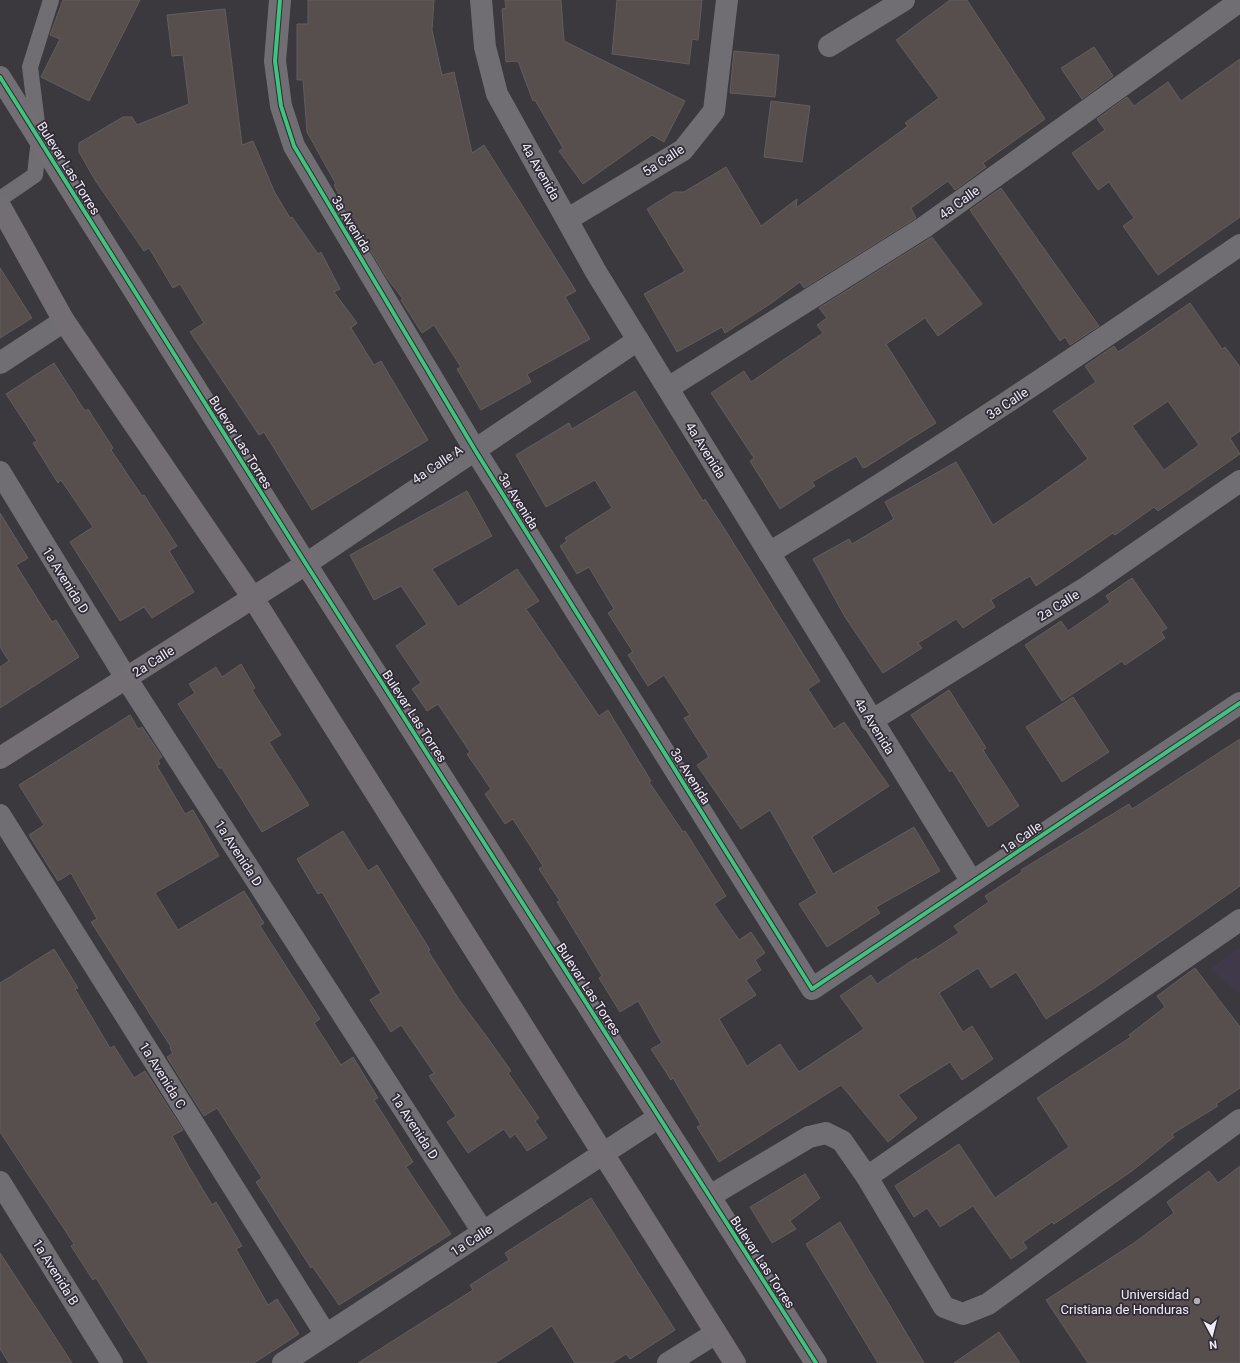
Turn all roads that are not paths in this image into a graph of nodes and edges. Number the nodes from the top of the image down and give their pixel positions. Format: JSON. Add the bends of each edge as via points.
{"nodes":[{"id":1,"x":51,"y":0,"type":"edge"},
{"id":2,"x":280,"y":0,"type":"edge"},
{"id":3,"x":481,"y":0,"type":"edge"},
{"id":4,"x":727,"y":0,"type":"edge"},
{"id":5,"x":904,"y":0,"type":"edge"},
{"id":6,"x":1233,"y":2,"type":"edge"},
{"id":7,"x":829,"y":46,"type":"dead end"},
{"id":8,"x":0,"y":77,"type":"edge"},
{"id":9,"x":39,"y":139,"type":"junction"},
{"id":10,"x":0,"y":199,"type":"edge"},
{"id":11,"x":0,"y":206,"type":"edge"},
{"id":12,"x":568,"y":219,"type":"junction"},
{"id":13,"x":1240,"y":245,"type":"edge"},
{"id":14,"x":64,"y":321,"type":"junction"},
{"id":15,"x":638,"y":340,"type":"junction"},
{"id":16,"x":0,"y":363,"type":"edge"},
{"id":17,"x":668,"y":388,"type":"junction"},
{"id":18,"x":475,"y":450,"type":"junction"},
{"id":19,"x":0,"y":472,"type":"edge"},
{"id":20,"x":1240,"y":481,"type":"edge"},
{"id":21,"x":769,"y":553,"type":"junction"},
{"id":22,"x":306,"y":564,"type":"junction"},
{"id":23,"x":253,"y":598,"type":"junction"},
{"id":24,"x":126,"y":678,"type":"junction"},
{"id":25,"x":1240,"y":703,"type":"edge"},
{"id":26,"x":871,"y":721,"type":"junction"},
{"id":27,"x":0,"y":758,"type":"edge"},
{"id":28,"x":0,"y":815,"type":"edge"},
{"id":29,"x":972,"y":882,"type":"junction"},
{"id":30,"x":1240,"y":920,"type":"edge"},
{"id":31,"x":812,"y":988,"type":"joint"},
{"id":32,"x":659,"y":1117,"type":"junction"},
{"id":33,"x":1240,"y":1120,"type":"edge"},
{"id":34,"x":603,"y":1154,"type":"junction"},
{"id":35,"x":867,"y":1176,"type":"junction"},
{"id":36,"x":0,"y":1182,"type":"edge"},
{"id":37,"x":710,"y":1196,"type":"junction"},
{"id":38,"x":483,"y":1232,"type":"junction"},
{"id":39,"x":716,"y":1333,"type":"junction"},
{"id":40,"x":326,"y":1334,"type":"junction"},
{"id":41,"x":112,"y":1363,"type":"edge"},
{"id":42,"x":283,"y":1363,"type":"edge"},
{"id":43,"x":668,"y":1363,"type":"edge"},
{"id":44,"x":735,"y":1363,"type":"edge"},
{"id":45,"x":816,"y":1363,"type":"edge"}],
"edges":[{"from":1,"to":9,"type":"lane","via":[[30,67]]},
{"from":2,"to":18,"type":"street","name":"3a Avenida","via":[[276,61],[281,106],[294,146]]},
{"from":3,"to":12,"type":"street","name":"4a Avenida","via":[[485,47],[497,94]]},
{"from":4,"to":12,"type":"street","name":"5a Calle","via":[[714,111],[683,150]]},
{"from":5,"to":7,"type":"street"},
{"from":6,"to":17,"type":"street","name":"4a Calle","via":[[923,228]]},
{"from":8,"to":9,"type":"street","name":"Bulevar Las Torres"},
{"from":9,"to":10,"type":"lane","via":[[35,175]]},
{"from":9,"to":22,"type":"street","name":"Bulevar Las Torres"},
{"from":11,"to":14,"type":"street"},
{"from":12,"to":15,"type":"street","name":"4a Avenida","via":[[596,272]]},
{"from":13,"to":21,"type":"street","name":"3a Calle","via":[[1008,402],[873,490]]},
{"from":14,"to":16,"type":"street"},
{"from":14,"to":23,"type":"street"},
{"from":15,"to":17,"type":"street","name":"4a Avenida"},
{"from":15,"to":18,"type":"street","name":"4a Calle A"},
{"from":17,"to":21,"type":"street","name":"4a Avenida"},
{"from":18,"to":22,"type":"street","name":"4a Calle A"},
{"from":18,"to":31,"type":"street","name":"3a Avenida"},
{"from":19,"to":24,"type":"street","name":"1a Avenida D"},
{"from":20,"to":26,"type":"street","name":"2a Calle","via":[[1086,587]]},
{"from":21,"to":26,"type":"street","name":"4a Avenida"},
{"from":22,"to":23,"type":"street","name":"2a Calle"},
{"from":22,"to":32,"type":"street","name":"Bulevar Las Torres"},
{"from":23,"to":24,"type":"street","name":"2a Calle"},
{"from":23,"to":34,"type":"street"},
{"from":24,"to":27,"type":"street","name":"2a Calle"},
{"from":24,"to":38,"type":"street","name":"1a Avenida D"},
{"from":25,"to":29,"type":"street","name":"1a Calle"},
{"from":26,"to":29,"type":"street","name":"4a Avenida"},
{"from":28,"to":40,"type":"street","name":"1a Avenida C"},
{"from":29,"to":31,"type":"street","name":"1a Calle"},
{"from":30,"to":35,"type":"street"},
{"from":32,"to":34,"type":"street","name":"1a Calle"},
{"from":32,"to":37,"type":"street","name":"Bulevar Las Torres"},
{"from":33,"to":35,"type":"street","via":[[988,1304],[963,1314],[944,1307]]},
{"from":34,"to":38,"type":"street","name":"1a Calle"},
{"from":34,"to":39,"type":"street"},
{"from":35,"to":37,"type":"street","via":[[842,1141],[826,1133],[809,1137]]},
{"from":36,"to":41,"type":"street","name":"1a Avenida B"},
{"from":37,"to":45,"type":"street","name":"Bulevar Las Torres"},
{"from":38,"to":40,"type":"street","name":"1a Calle"},
{"from":39,"to":43,"type":"street"},
{"from":39,"to":44,"type":"street"},
{"from":40,"to":42,"type":"street","name":"1a Calle"}]}
